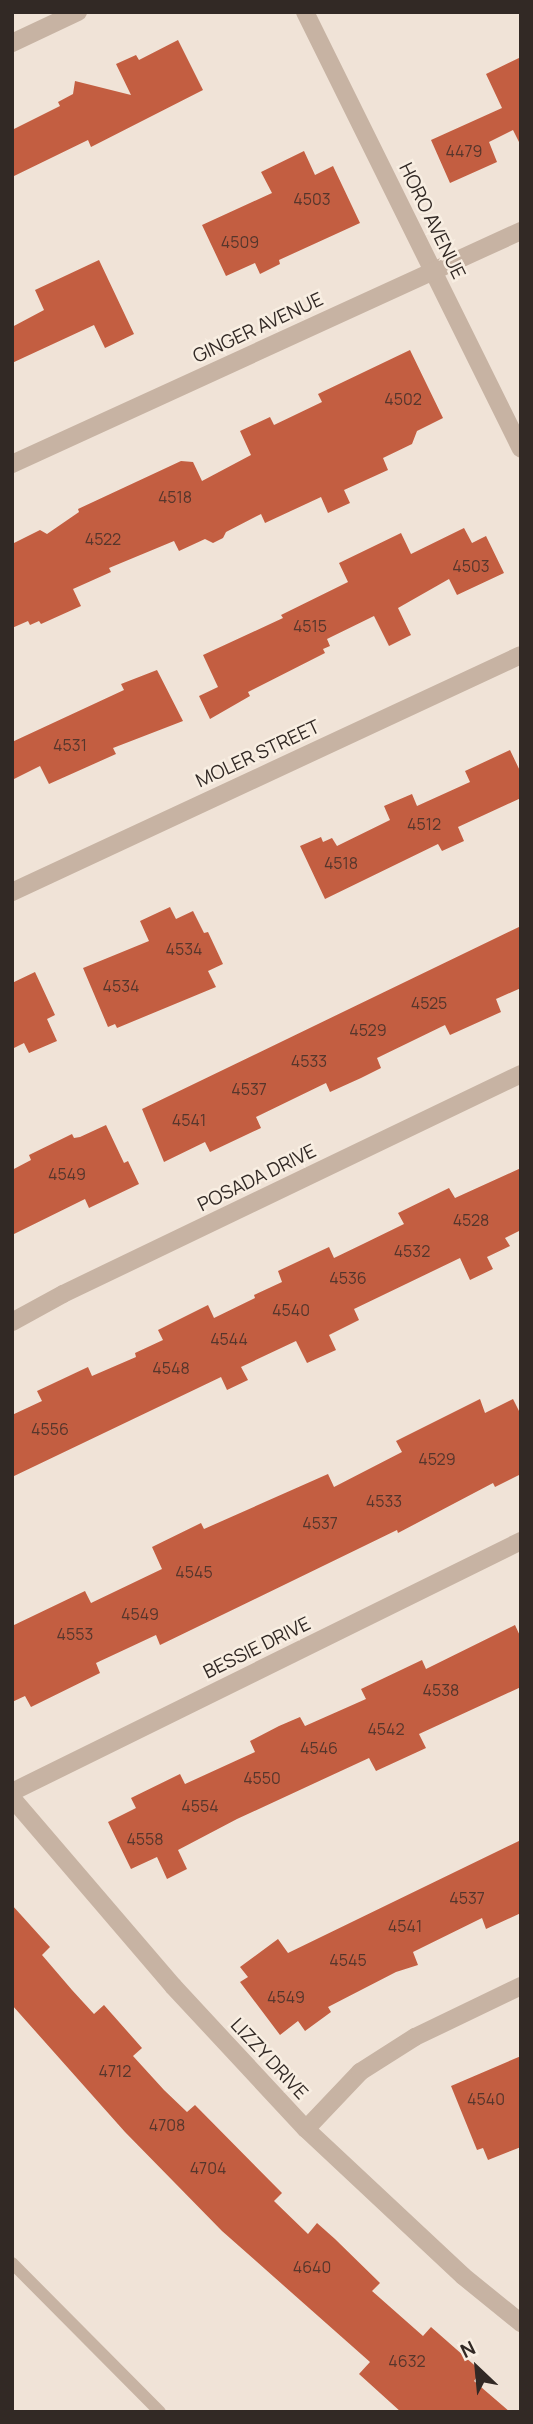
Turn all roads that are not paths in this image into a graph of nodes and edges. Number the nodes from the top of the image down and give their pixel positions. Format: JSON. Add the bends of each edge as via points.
{"nodes":[{"id":1,"x":78,"y":12,"type":"edge"},
{"id":2,"x":305,"y":12,"type":"edge"},
{"id":3,"x":12,"y":43,"type":"edge"},
{"id":4,"x":521,"y":231,"type":"edge"},
{"id":5,"x":432,"y":271,"type":"junction"},
{"id":6,"x":519,"y":442,"type":"edge"},
{"id":7,"x":12,"y":464,"type":"edge"},
{"id":8,"x":521,"y":655,"type":"edge"},
{"id":9,"x":12,"y":892,"type":"edge"},
{"id":10,"x":521,"y":1074,"type":"edge"},
{"id":11,"x":12,"y":1322,"type":"edge"},
{"id":12,"x":521,"y":1541,"type":"edge"},
{"id":13,"x":12,"y":1792,"type":"edge"},
{"id":14,"x":12,"y":1798,"type":"edge"},
{"id":15,"x":521,"y":1986,"type":"edge"},
{"id":16,"x":306,"y":2129,"type":"junction"},
{"id":17,"x":12,"y":2263,"type":"edge"},
{"id":18,"x":521,"y":2323,"type":"edge"},
{"id":19,"x":160,"y":2412,"type":"edge"}],
"edges":[{"from":1,"to":3,"type":"street"},
{"from":2,"to":5,"type":"street","name":"HORO AVENUE"},
{"from":4,"to":5,"type":"street","name":"GINGER AVENUE"},
{"from":5,"to":6,"type":"street","name":"HORO AVENUE"},
{"from":5,"to":7,"type":"street","name":"GINGER AVENUE"},
{"from":8,"to":9,"type":"street","name":"MOLER STREET"},
{"from":10,"to":11,"type":"street","name":"POSADA DRIVE"},
{"from":12,"to":13,"type":"street","name":"BESSIE DRIVE"},
{"from":14,"to":16,"type":"street","name":"LIZZY DRIVE","via":[[173,1986]]},
{"from":15,"to":16,"type":"street","via":[[415,2037],[360,2072]]},
{"from":16,"to":18,"type":"street","name":"LIZZY DRIVE","via":[[463,2276]]},
{"from":17,"to":19,"type":"lane"}]}
